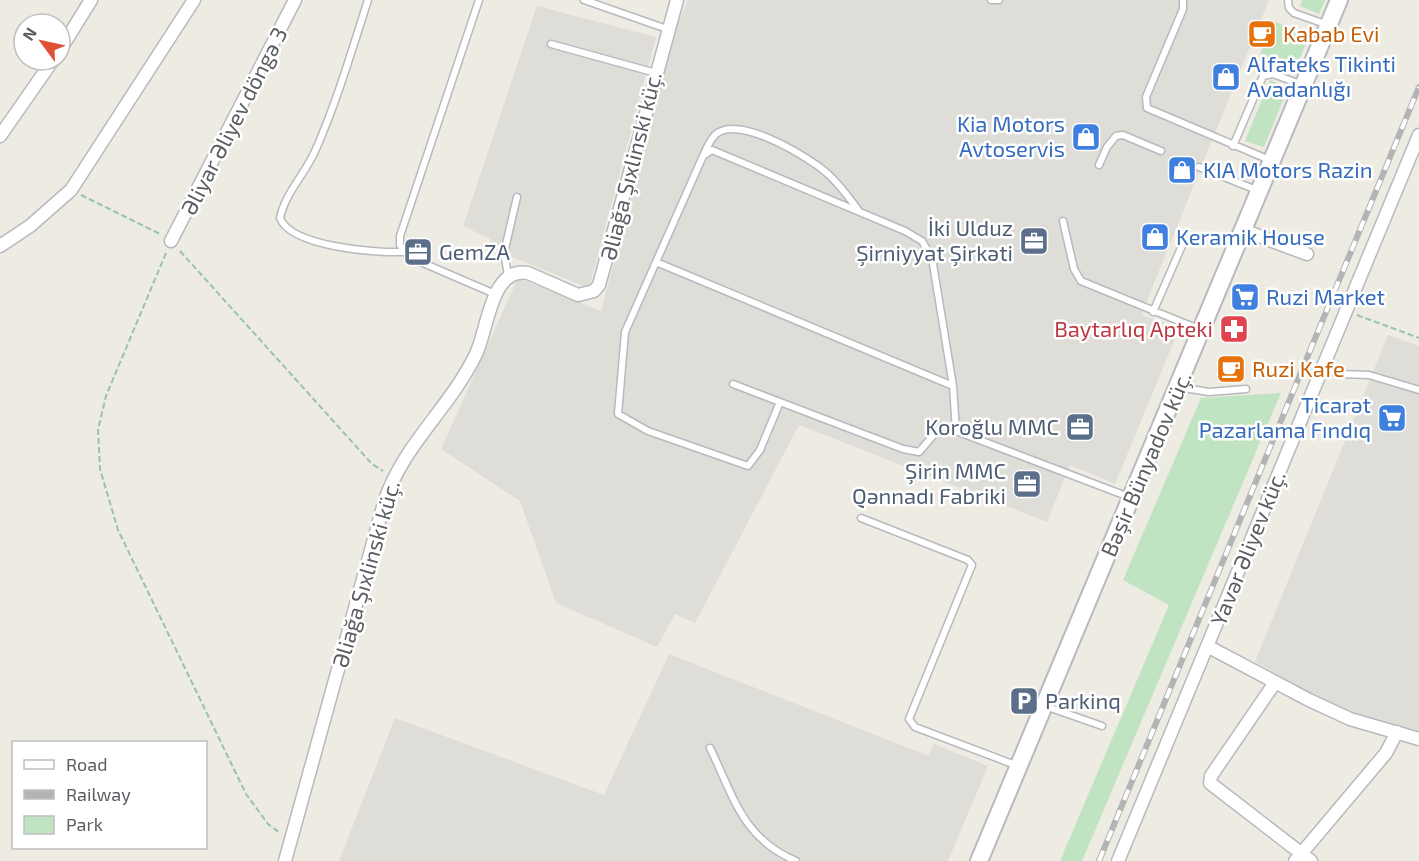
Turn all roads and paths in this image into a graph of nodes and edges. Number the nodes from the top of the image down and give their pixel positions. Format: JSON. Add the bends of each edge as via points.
{"nodes":[{"id":1,"x":92,"y":0,"type":"edge"},
{"id":2,"x":194,"y":0,"type":"edge"},
{"id":3,"x":295,"y":0,"type":"edge"},
{"id":4,"x":368,"y":0,"type":"edge"},
{"id":5,"x":479,"y":0,"type":"edge"},
{"id":6,"x":584,"y":0,"type":"edge"},
{"id":7,"x":677,"y":0,"type":"edge"},
{"id":8,"x":991,"y":0,"type":"edge"},
{"id":9,"x":999,"y":0,"type":"edge"},
{"id":10,"x":1183,"y":0,"type":"edge"},
{"id":11,"x":1288,"y":0,"type":"edge"},
{"id":12,"x":1339,"y":0,"type":"edge"},
{"id":13,"x":1329,"y":25,"type":"junction"},
{"id":14,"x":667,"y":29,"type":"junction"},
{"id":15,"x":72,"y":31,"type":"edge"},
{"id":16,"x":550,"y":44,"type":"dead end"},
{"id":17,"x":45,"y":72,"type":"edge"},
{"id":18,"x":656,"y":73,"type":"junction"},
{"id":19,"x":1304,"y":86,"type":"junction"},
{"id":20,"x":1419,"y":135,"type":"edge"},
{"id":21,"x":0,"y":136,"type":"edge"},
{"id":22,"x":1233,"y":146,"type":"junction"},
{"id":23,"x":1161,"y":151,"type":"dead end"},
{"id":24,"x":703,"y":156,"type":"junction"},
{"id":25,"x":1272,"y":161,"type":"junction"},
{"id":26,"x":1099,"y":165,"type":"dead end"},
{"id":27,"x":1199,"y":167,"type":"dead end"},
{"id":28,"x":71,"y":190,"type":"junction"},
{"id":29,"x":1259,"y":192,"type":"junction"},
{"id":30,"x":518,"y":197,"type":"dead end"},
{"id":31,"x":859,"y":212,"type":"junction"},
{"id":32,"x":1063,"y":221,"type":"dead end"},
{"id":33,"x":1243,"y":230,"type":"junction"},
{"id":34,"x":171,"y":241,"type":"junction"},
{"id":35,"x":1184,"y":241,"type":"dead end"},
{"id":36,"x":0,"y":246,"type":"edge"},
{"id":37,"x":404,"y":252,"type":"junction"},
{"id":38,"x":1307,"y":254,"type":"dead end"},
{"id":39,"x":656,"y":262,"type":"junction"},
{"id":40,"x":508,"y":275,"type":"junction"},
{"id":41,"x":496,"y":295,"type":"junction"},
{"id":42,"x":1346,"y":311,"type":"junction"},
{"id":43,"x":1153,"y":312,"type":"junction"},
{"id":44,"x":1201,"y":330,"type":"junction"},
{"id":45,"x":1419,"y":338,"type":"edge"},
{"id":46,"x":1323,"y":369,"type":"junction"},
{"id":47,"x":733,"y":384,"type":"dead end"},
{"id":48,"x":953,"y":386,"type":"junction"},
{"id":49,"x":1178,"y":387,"type":"junction"},
{"id":50,"x":1246,"y":389,"type":"dead end"},
{"id":51,"x":1419,"y":390,"type":"edge"},
{"id":52,"x":780,"y":402,"type":"junction"},
{"id":53,"x":956,"y":431,"type":"junction"},
{"id":54,"x":393,"y":478,"type":"junction"},
{"id":55,"x":1132,"y":498,"type":"junction"},
{"id":56,"x":861,"y":518,"type":"dead end"},
{"id":57,"x":1208,"y":646,"type":"junction"},
{"id":58,"x":1274,"y":684,"type":"junction"},
{"id":59,"x":1044,"y":706,"type":"junction"},
{"id":60,"x":1102,"y":726,"type":"dead end"},
{"id":61,"x":1397,"y":732,"type":"junction"},
{"id":62,"x":1419,"y":739,"type":"edge"},
{"id":63,"x":710,"y":748,"type":"dead end"},
{"id":64,"x":1019,"y":767,"type":"junction"},
{"id":65,"x":291,"y":839,"type":"junction"},
{"id":66,"x":1298,"y":857,"type":"edge"},
{"id":67,"x":285,"y":861,"type":"edge"},
{"id":68,"x":796,"y":861,"type":"edge"},
{"id":69,"x":980,"y":861,"type":"edge"},
{"id":70,"x":1118,"y":861,"type":"edge"},
{"id":71,"x":1311,"y":861,"type":"edge"}],
"edges":[{"from":1,"to":15,"type":"street"},
{"from":2,"to":28,"type":"street"},
{"from":3,"to":34,"type":"street","name":"Əliyar Əliyev döngə 3"},
{"from":4,"to":37,"type":"lane","via":[[322,137],[311,162],[287,197],[280,218],[289,231],[327,244]]},
{"from":5,"to":37,"type":"lane","via":[[400,236]]},
{"from":6,"to":14,"type":"lane"},
{"from":7,"to":14,"type":"street","name":"Əliağa Şıxlinski küç."},
{"from":8,"to":9,"type":"lane"},
{"from":10,"to":22,"type":"lane","via":[[1183,9],[1145,103],[1151,111]]},
{"from":11,"to":13,"type":"lane","via":[[1294,13]]},
{"from":12,"to":13,"type":"street","name":"Bəşir Bünyadov küç."},
{"from":13,"to":19,"type":"street","name":"Bəşir Bünyadov küç."},
{"from":14,"to":18,"type":"street","name":"Əliağa Şıxlinski küç."},
{"from":16,"to":18,"type":"lane"},
{"from":17,"to":21,"type":"street"},
{"from":18,"to":40,"type":"street","name":"Əliağa Şıxlinski küç.","via":[[599,285],[585,296],[528,273]]},
{"from":19,"to":22,"type":"lane","via":[[1273,74],[1263,76]]},
{"from":19,"to":25,"type":"street","name":"Bəşir Bünyadov küç."},
{"from":20,"to":42,"type":"street","name":"Yavər Əliyev küç."},
{"from":22,"to":25,"type":"lane"},
{"from":23,"to":26,"type":"lane","via":[[1123,135],[1116,136]]},
{"from":24,"to":31,"type":"lane","via":[[712,150]]},
{"from":24,"to":31,"type":"lane","via":[[723,130],[762,135],[819,167]]},
{"from":24,"to":39,"type":"lane"},
{"from":25,"to":29,"type":"street","name":"Bəşir Bünyadov küç."},
{"from":27,"to":29,"type":"lane"},
{"from":28,"to":34,"type":"path"},
{"from":28,"to":36,"type":"street"},
{"from":29,"to":33,"type":"street","name":"Bəşir Bünyadov küç."},
{"from":30,"to":40,"type":"lane","via":[[504,253]]},
{"from":31,"to":48,"type":"lane","via":[[922,241],[932,258]]},
{"from":32,"to":43,"type":"lane","via":[[1074,269],[1081,281]]},
{"from":33,"to":38,"type":"street"},
{"from":33,"to":44,"type":"street","name":"Bəşir Bünyadov küç."},
{"from":34,"to":54,"type":"path","via":[[372,464]]},
{"from":34,"to":65,"type":"path","via":[[106,396],[98,430],[100,470],[118,530],[246,794],[268,824]]},
{"from":35,"to":43,"type":"lane"},
{"from":37,"to":41,"type":"lane"},
{"from":39,"to":48,"type":"lane"},
{"from":39,"to":52,"type":"lane","via":[[625,332],[618,414],[648,431],[748,466],[760,450]]},
{"from":40,"to":41,"type":"street","name":"Əliağa Şıxlinski küç."},
{"from":41,"to":54,"type":"street","name":"Əliağa Şıxlinski küç.","via":[[467,370]]},
{"from":42,"to":45,"type":"path"},
{"from":42,"to":46,"type":"street","name":"Yavər Əliyev küç."},
{"from":43,"to":44,"type":"lane"},
{"from":44,"to":49,"type":"street","name":"Bəşir Bünyadov küç."},
{"from":46,"to":51,"type":"lane","via":[[1369,375]]},
{"from":46,"to":57,"type":"street","name":"Yavər Əliyev küç."},
{"from":47,"to":52,"type":"lane"},
{"from":48,"to":53,"type":"lane"},
{"from":49,"to":50,"type":"lane","via":[[1209,392]]},
{"from":49,"to":55,"type":"street","name":"Bəşir Bünyadov küç."},
{"from":52,"to":53,"type":"lane","via":[[919,452],[941,426]]},
{"from":53,"to":55,"type":"lane"},
{"from":54,"to":65,"type":"street","name":"Əliağa Şıxlinski küç."},
{"from":55,"to":59,"type":"street","name":"Bəşir Bünyadov küç."},
{"from":56,"to":64,"type":"lane","via":[[968,560],[972,565],[909,719],[915,727]]},
{"from":57,"to":58,"type":"street"},
{"from":57,"to":70,"type":"street","name":"Yavər Əliyev küç."},
{"from":58,"to":61,"type":"street","via":[[1350,719]]},
{"from":58,"to":66,"type":"street","via":[[1210,783]]},
{"from":59,"to":60,"type":"lane"},
{"from":59,"to":64,"type":"street","name":"Bəşir Bünyadov küç."},
{"from":61,"to":62,"type":"street"},
{"from":61,"to":66,"type":"street","via":[[1386,753]]},
{"from":63,"to":68,"type":"lane","via":[[749,828],[763,843]]},
{"from":64,"to":69,"type":"street","name":"Bəşir Bünyadov küç."},
{"from":65,"to":67,"type":"street","name":"Əliağa Şıxlinski küç."},
{"from":66,"to":71,"type":"street"}]}
